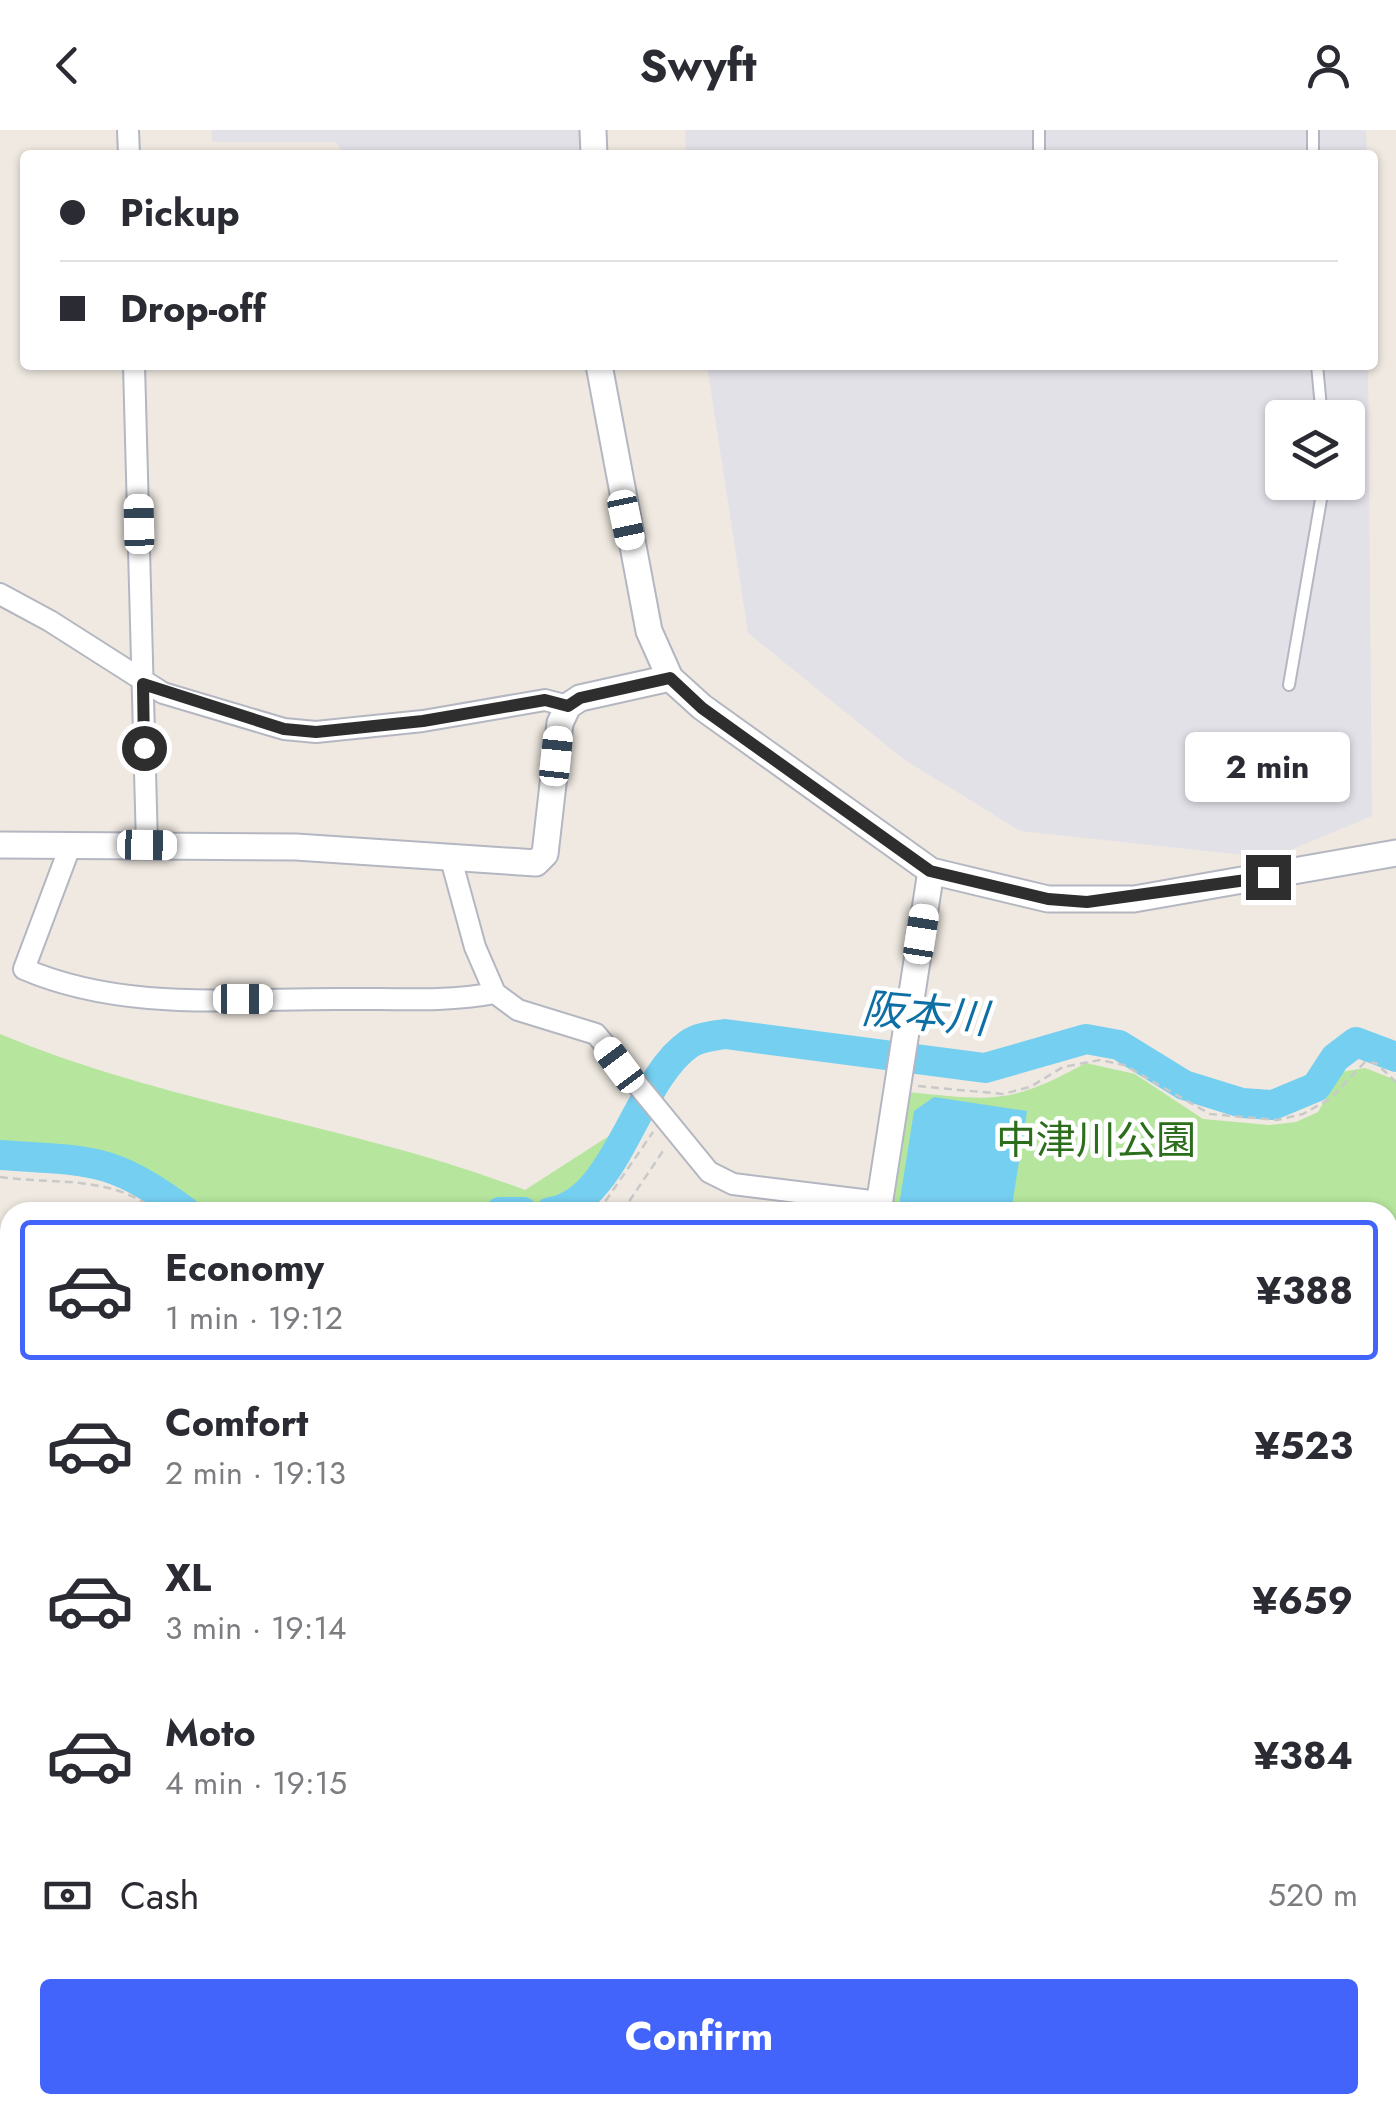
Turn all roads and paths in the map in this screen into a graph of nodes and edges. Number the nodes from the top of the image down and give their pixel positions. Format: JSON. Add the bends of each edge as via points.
{"nodes":[{"id":1,"x":134,"y":370,"type":"edge"},
{"id":2,"x":600,"y":370,"type":"edge"},
{"id":3,"x":1318,"y":370,"type":"edge"},
{"id":4,"x":1321,"y":400,"type":"edge"},
{"id":5,"x":1321,"y":500,"type":"edge"},
{"id":6,"x":0,"y":594,"type":"edge"},
{"id":7,"x":670,"y":678,"type":"junction"},
{"id":8,"x":143,"y":684,"type":"junction"},
{"id":9,"x":1290,"y":685,"type":"dead end"},
{"id":10,"x":568,"y":706,"type":"junction"},
{"id":11,"x":0,"y":844,"type":"edge"},
{"id":12,"x":71,"y":844,"type":"junction"},
{"id":13,"x":147,"y":845,"type":"junction"},
{"id":14,"x":1396,"y":853,"type":"edge"},
{"id":15,"x":451,"y":858,"type":"junction"},
{"id":16,"x":930,"y":871,"type":"junction"},
{"id":17,"x":495,"y":993,"type":"junction"},
{"id":18,"x":898,"y":1078,"type":"junction"},
{"id":19,"x":1396,"y":1082,"type":"edge"},
{"id":20,"x":662,"y":1116,"type":"junction"},
{"id":21,"x":678,"y":1138,"type":"junction"},
{"id":22,"x":0,"y":1176,"type":"edge"},
{"id":23,"x":142,"y":1202,"type":"edge"},
{"id":24,"x":605,"y":1202,"type":"edge"},
{"id":25,"x":629,"y":1202,"type":"edge"},
{"id":26,"x":846,"y":1202,"type":"edge"},
{"id":27,"x":879,"y":1202,"type":"edge"}],
"edges":[{"from":1,"to":8,"type":"street"},
{"from":2,"to":7,"type":"street","via":[[649,631]]},
{"from":3,"to":4,"type":"lane"},
{"from":5,"to":9,"type":"lane"},
{"from":6,"to":8,"type":"street"},
{"from":7,"to":10,"type":"street"},
{"from":7,"to":16,"type":"street","via":[[702,708]]},
{"from":8,"to":10,"type":"street","via":[[284,729],[316,732],[545,700]]},
{"from":8,"to":13,"type":"street"},
{"from":10,"to":15,"type":"street","via":[[560,723],[545,854],[526,864]]},
{"from":11,"to":12,"type":"street"},
{"from":12,"to":13,"type":"street"},
{"from":12,"to":17,"type":"street","via":[[24,970],[55,982],[128,999]]},
{"from":13,"to":15,"type":"street","via":[[296,846]]},
{"from":14,"to":16,"type":"street","via":[[1202,889],[1087,902]]},
{"from":15,"to":17,"type":"street"},
{"from":16,"to":18,"type":"street"},
{"from":17,"to":20,"type":"street","via":[[518,1010],[596,1034]]},
{"from":18,"to":19,"type":"path","via":[[946,1091],[1002,1094],[1063,1067],[1100,1060],[1124,1065],[1210,1114],[1278,1120],[1331,1098],[1365,1062],[1376,1063]]},
{"from":18,"to":27,"type":"street"},
{"from":20,"to":21,"type":"street"},
{"from":20,"to":24,"type":"path"},
{"from":21,"to":25,"type":"path"},
{"from":21,"to":26,"type":"street","via":[[709,1172],[732,1184]]},
{"from":22,"to":23,"type":"path","via":[[96,1184]]}]}
